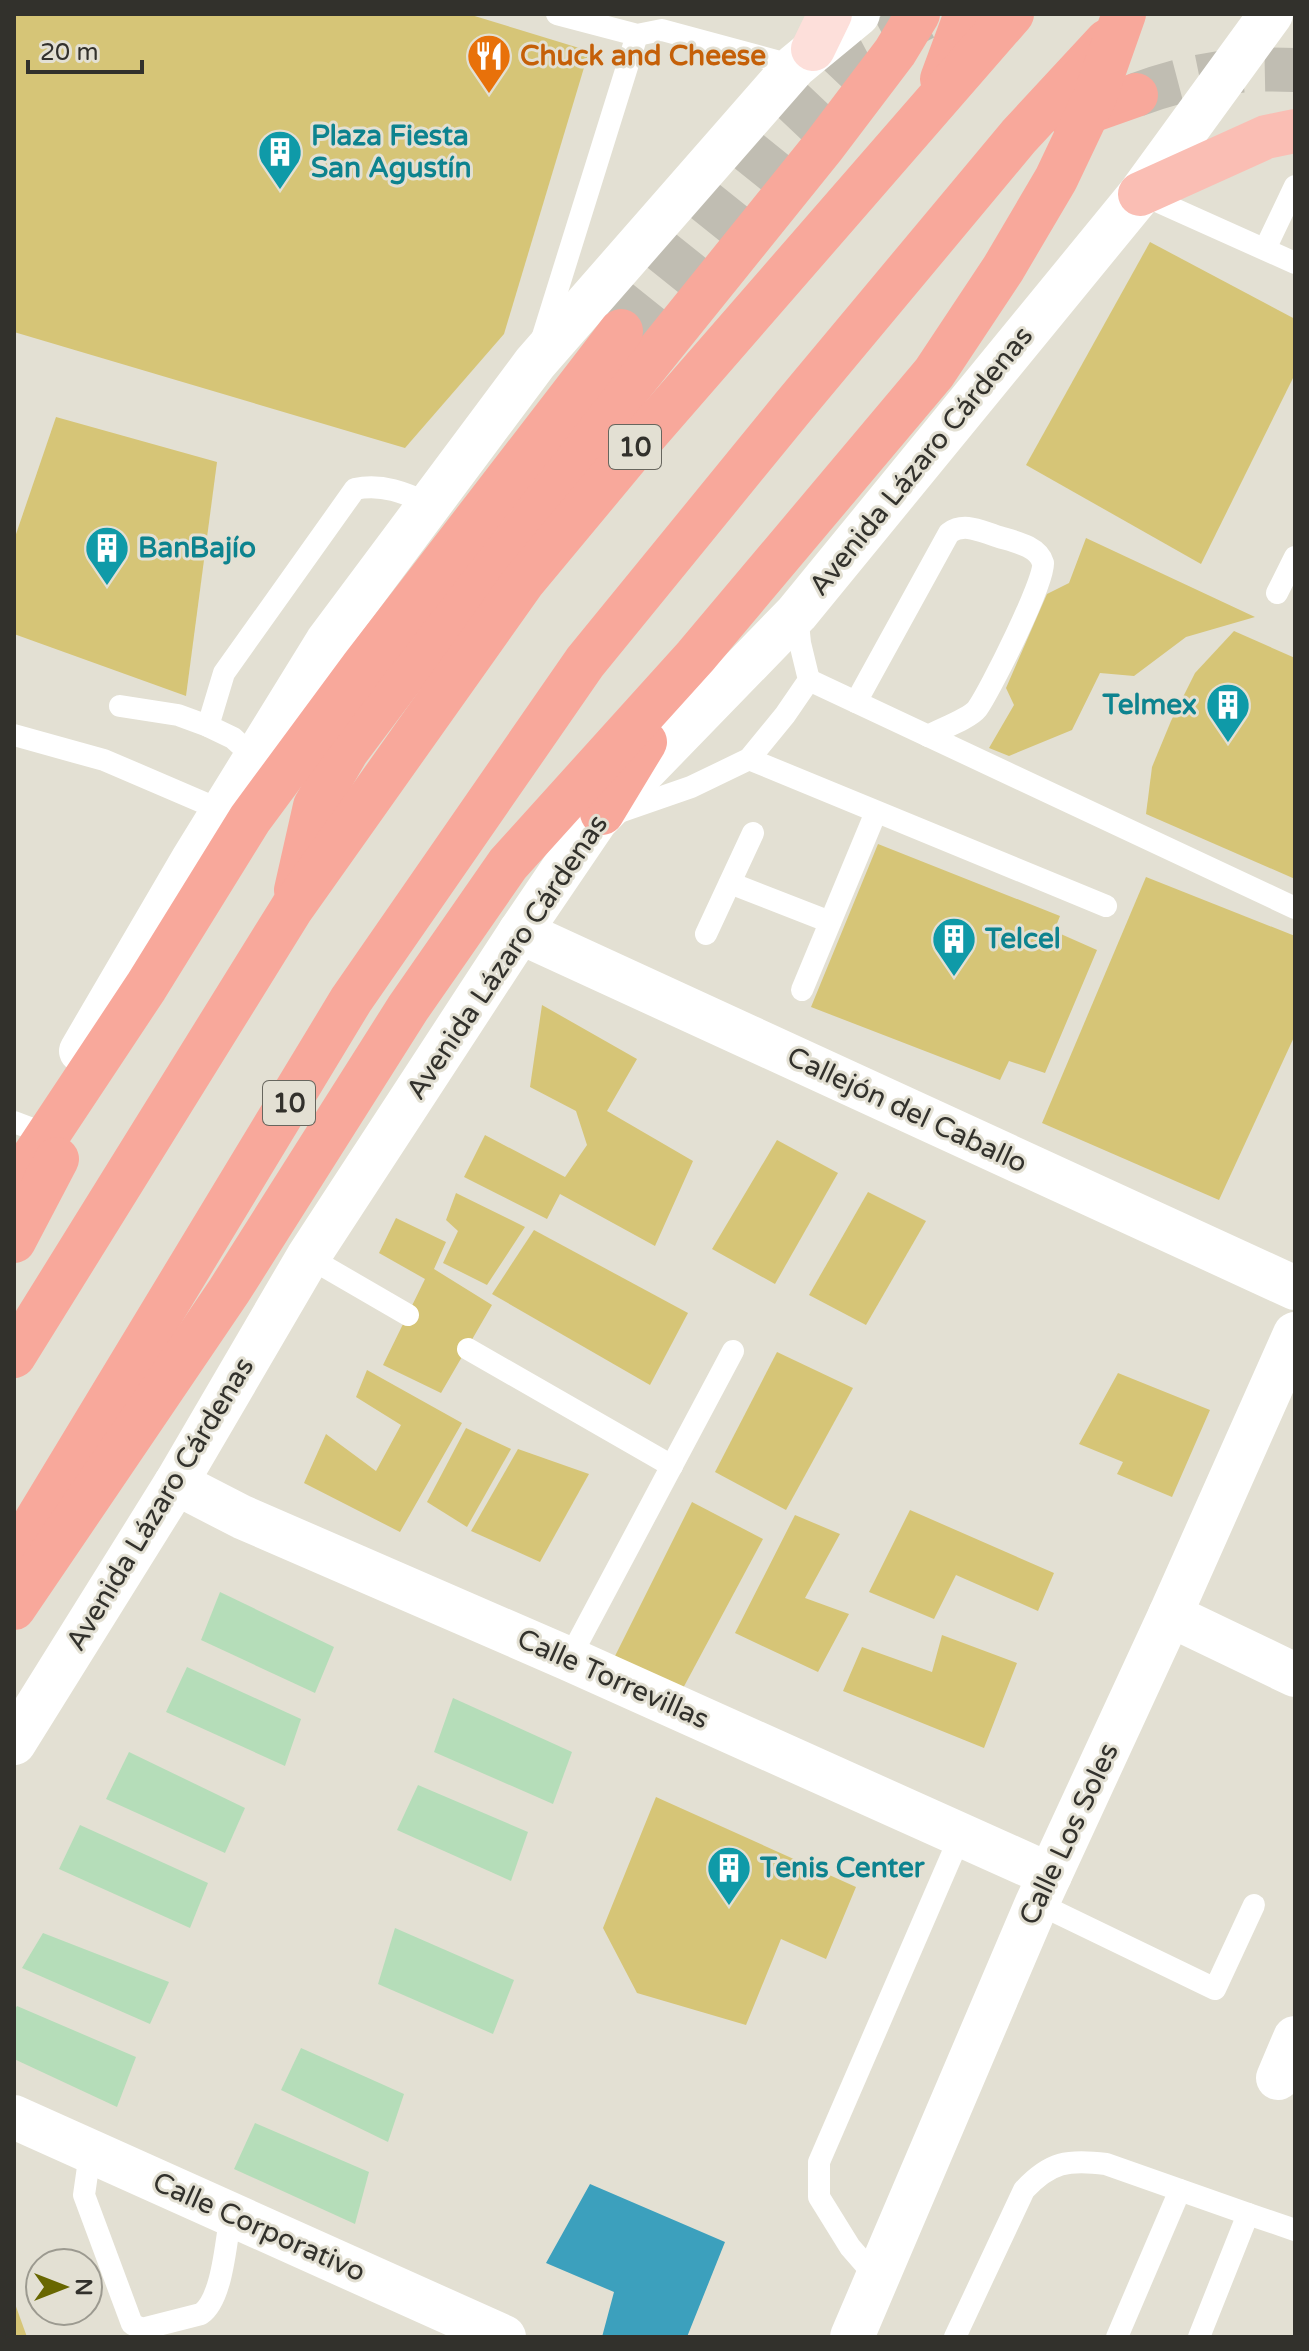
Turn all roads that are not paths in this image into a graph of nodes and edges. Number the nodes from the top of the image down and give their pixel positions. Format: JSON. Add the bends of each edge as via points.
{"nodes":[{"id":1,"x":557,"y":14,"type":"edge"},
{"id":2,"x":858,"y":14,"type":"edge"},
{"id":3,"x":918,"y":14,"type":"edge"},
{"id":4,"x":966,"y":14,"type":"edge"},
{"id":5,"x":1012,"y":14,"type":"edge"},
{"id":6,"x":1124,"y":14,"type":"edge"},
{"id":7,"x":1133,"y":14,"type":"edge"},
{"id":8,"x":1271,"y":14,"type":"edge"},
{"id":9,"x":664,"y":22,"type":"edge"},
{"id":10,"x":637,"y":35,"type":"junction"},
{"id":11,"x":813,"y":43,"type":"edge"},
{"id":12,"x":1136,"y":95,"type":"tunnel mouth"},
{"id":13,"x":931,"y":107,"type":"junction"},
{"id":14,"x":1295,"y":131,"type":"edge"},
{"id":15,"x":1019,"y":136,"type":"junction"},
{"id":16,"x":1295,"y":186,"type":"edge"},
{"id":17,"x":1140,"y":194,"type":"junction"},
{"id":18,"x":1265,"y":249,"type":"junction"},
{"id":19,"x":1295,"y":263,"type":"edge"},
{"id":20,"x":621,"y":331,"type":"tunnel mouth"},
{"id":21,"x":535,"y":363,"type":"junction"},
{"id":22,"x":430,"y":504,"type":"junction"},
{"id":23,"x":1295,"y":557,"type":"edge"},
{"id":24,"x":1277,"y":593,"type":"dead end"},
{"id":25,"x":797,"y":613,"type":"junction"},
{"id":26,"x":695,"y":657,"type":"junction"},
{"id":27,"x":809,"y":680,"type":"junction"},
{"id":28,"x":856,"y":702,"type":"junction"},
{"id":29,"x":120,"y":706,"type":"dead end"},
{"id":30,"x":208,"y":726,"type":"junction"},
{"id":31,"x":14,"y":735,"type":"edge"},
{"id":32,"x":928,"y":736,"type":"junction"},
{"id":33,"x":255,"y":758,"type":"junction"},
{"id":34,"x":749,"y":759,"type":"junction"},
{"id":35,"x":223,"y":811,"type":"junction"},
{"id":36,"x":876,"y":812,"type":"junction"},
{"id":37,"x":599,"y":816,"type":"junction"},
{"id":38,"x":753,"y":833,"type":"dead end"},
{"id":39,"x":730,"y":883,"type":"junction"},
{"id":40,"x":1106,"y":906,"type":"dead end"},
{"id":41,"x":292,"y":908,"type":"junction"},
{"id":42,"x":1295,"y":908,"type":"edge"},
{"id":43,"x":830,"y":922,"type":"junction"},
{"id":44,"x":520,"y":932,"type":"junction"},
{"id":45,"x":706,"y":934,"type":"dead end"},
{"id":46,"x":146,"y":987,"type":"junction"},
{"id":47,"x":802,"y":990,"type":"dead end"},
{"id":48,"x":21,"y":1140,"type":"edge"},
{"id":49,"x":14,"y":1186,"type":"edge"},
{"id":50,"x":14,"y":1241,"type":"edge"},
{"id":51,"x":308,"y":1257,"type":"junction"},
{"id":52,"x":1295,"y":1288,"type":"edge"},
{"id":53,"x":408,"y":1315,"type":"dead end"},
{"id":54,"x":1295,"y":1334,"type":"edge"},
{"id":55,"x":468,"y":1349,"type":"dead end"},
{"id":56,"x":733,"y":1351,"type":"dead end"},
{"id":57,"x":14,"y":1356,"type":"edge"},
{"id":58,"x":672,"y":1466,"type":"junction"},
{"id":59,"x":176,"y":1483,"type":"junction"},
{"id":60,"x":14,"y":1557,"type":"edge"},
{"id":61,"x":14,"y":1608,"type":"edge"},
{"id":62,"x":1170,"y":1615,"type":"junction"},
{"id":63,"x":569,"y":1659,"type":"junction"},
{"id":64,"x":1295,"y":1675,"type":"edge"},
{"id":65,"x":14,"y":1743,"type":"edge"},
{"id":66,"x":961,"y":1834,"type":"junction"},
{"id":67,"x":1043,"y":1889,"type":"junction"},
{"id":68,"x":1254,"y":1905,"type":"dead end"},
{"id":69,"x":1295,"y":2038,"type":"edge"},
{"id":70,"x":1278,"y":2078,"type":"dead end"},
{"id":71,"x":14,"y":2117,"type":"edge"},
{"id":72,"x":90,"y":2153,"type":"junction"},
{"id":73,"x":1180,"y":2190,"type":"junction"},
{"id":74,"x":231,"y":2213,"type":"junction"},
{"id":75,"x":1248,"y":2214,"type":"junction"},
{"id":76,"x":1295,"y":2230,"type":"edge"},
{"id":77,"x":877,"y":2278,"type":"junction"},
{"id":78,"x":504,"y":2337,"type":"edge"},
{"id":79,"x":852,"y":2337,"type":"edge"},
{"id":80,"x":955,"y":2337,"type":"edge"},
{"id":81,"x":1117,"y":2337,"type":"edge"},
{"id":82,"x":1199,"y":2337,"type":"edge"}],
"edges":[{"from":1,"to":10,"type":"lane"},
{"from":2,"to":11,"type":"street"},
{"from":3,"to":41,"type":"highway","via":[[823,147],[487,564],[347,751],[315,806]]},
{"from":4,"to":13,"type":"highway"},
{"from":5,"to":13,"type":"highway","number":"10"},
{"from":6,"to":26,"type":"highway","via":[[1094,99],[1056,179],[934,373]]},
{"from":7,"to":15,"type":"highway","number":"10"},
{"from":8,"to":17,"type":"street","name":"Avenida Lázaro Cárdenas"},
{"from":9,"to":10,"type":"lane"},
{"from":9,"to":11,"type":"lane"},
{"from":10,"to":21,"type":"lane"},
{"from":11,"to":21,"type":"street"},
{"from":12,"to":15,"type":"highway"},
{"from":13,"to":41,"type":"highway","number":"10","via":[[523,582]]},
{"from":14,"to":17,"type":"main road","via":[[1266,137]]},
{"from":15,"to":60,"type":"highway","number":"10","via":[[585,662],[351,1000]]},
{"from":16,"to":18,"type":"lane"},
{"from":17,"to":18,"type":"lane"},
{"from":17,"to":25,"type":"street","name":"Avenida Lázaro Cárdenas"},
{"from":18,"to":19,"type":"lane"},
{"from":20,"to":46,"type":"highway","via":[[250,819]]},
{"from":21,"to":22,"type":"street"},
{"from":22,"to":30,"type":"lane","via":[[399,490],[370,485],[355,489],[224,673]]},
{"from":22,"to":33,"type":"street","via":[[327,642]]},
{"from":23,"to":24,"type":"lane"},
{"from":25,"to":27,"type":"lane"},
{"from":25,"to":37,"type":"street","name":"Avenida Lázaro Cárdenas"},
{"from":26,"to":37,"type":"highway"},
{"from":26,"to":61,"type":"highway","via":[[508,864]]},
{"from":27,"to":28,"type":"lane"},
{"from":27,"to":34,"type":"lane"},
{"from":28,"to":32,"type":"lane"},
{"from":28,"to":32,"type":"lane","via":[[949,533],[974,529],[1030,548],[1044,564],[1044,572],[975,711]]},
{"from":29,"to":30,"type":"lane","via":[[178,715]]},
{"from":30,"to":33,"type":"lane","via":[[233,738]]},
{"from":31,"to":35,"type":"lane","via":[[104,760]]},
{"from":32,"to":42,"type":"lane"},
{"from":33,"to":35,"type":"street"},
{"from":34,"to":36,"type":"lane"},
{"from":34,"to":37,"type":"lane","via":[[691,787]]},
{"from":35,"to":48,"type":"street"},
{"from":36,"to":40,"type":"lane"},
{"from":36,"to":43,"type":"lane"},
{"from":37,"to":44,"type":"street","name":"Avenida Lázaro Cárdenas"},
{"from":38,"to":39,"type":"lane"},
{"from":39,"to":43,"type":"lane"},
{"from":39,"to":45,"type":"lane"},
{"from":41,"to":57,"type":"highway","number":"10"},
{"from":43,"to":47,"type":"lane"},
{"from":44,"to":51,"type":"street","name":"Avenida Lázaro Cárdenas"},
{"from":44,"to":52,"type":"street","name":"Callejón del Caballo"},
{"from":46,"to":49,"type":"highway"},
{"from":46,"to":50,"type":"highway"},
{"from":51,"to":53,"type":"lane"},
{"from":51,"to":59,"type":"street","name":"Avenida Lázaro Cárdenas"},
{"from":54,"to":62,"type":"street","name":"Calle Los Soles"},
{"from":55,"to":58,"type":"lane"},
{"from":56,"to":58,"type":"lane"},
{"from":58,"to":63,"type":"lane"},
{"from":59,"to":63,"type":"street","name":"Calle Torrevillas","via":[[242,1517]]},
{"from":59,"to":65,"type":"street","name":"Avenida Lázaro Cárdenas"},
{"from":62,"to":64,"type":"street"},
{"from":62,"to":67,"type":"street","name":"Calle Los Soles"},
{"from":63,"to":66,"type":"street","name":"Calle Torrevillas"},
{"from":66,"to":67,"type":"street","name":"Calle Torrevillas"},
{"from":66,"to":77,"type":"lane","via":[[819,2162],[819,2197]]},
{"from":67,"to":68,"type":"lane","via":[[1215,1989]]},
{"from":67,"to":77,"type":"street","name":"Calle Los Soles"},
{"from":69,"to":70,"type":"street"},
{"from":71,"to":72,"type":"street","name":"Calle Corporativo"},
{"from":72,"to":74,"type":"street","name":"Calle Corporativo"},
{"from":72,"to":74,"type":"lane","via":[[84,2195],[132,2324],[142,2329],[210,2308]]},
{"from":73,"to":75,"type":"lane"},
{"from":73,"to":80,"type":"lane","via":[[1084,2161],[1041,2172],[1024,2190]]},
{"from":73,"to":81,"type":"lane"},
{"from":74,"to":78,"type":"street","name":"Calle Corporativo"},
{"from":75,"to":76,"type":"lane"},
{"from":75,"to":82,"type":"lane"},
{"from":77,"to":79,"type":"street","name":"Calle Los Soles"}]}
